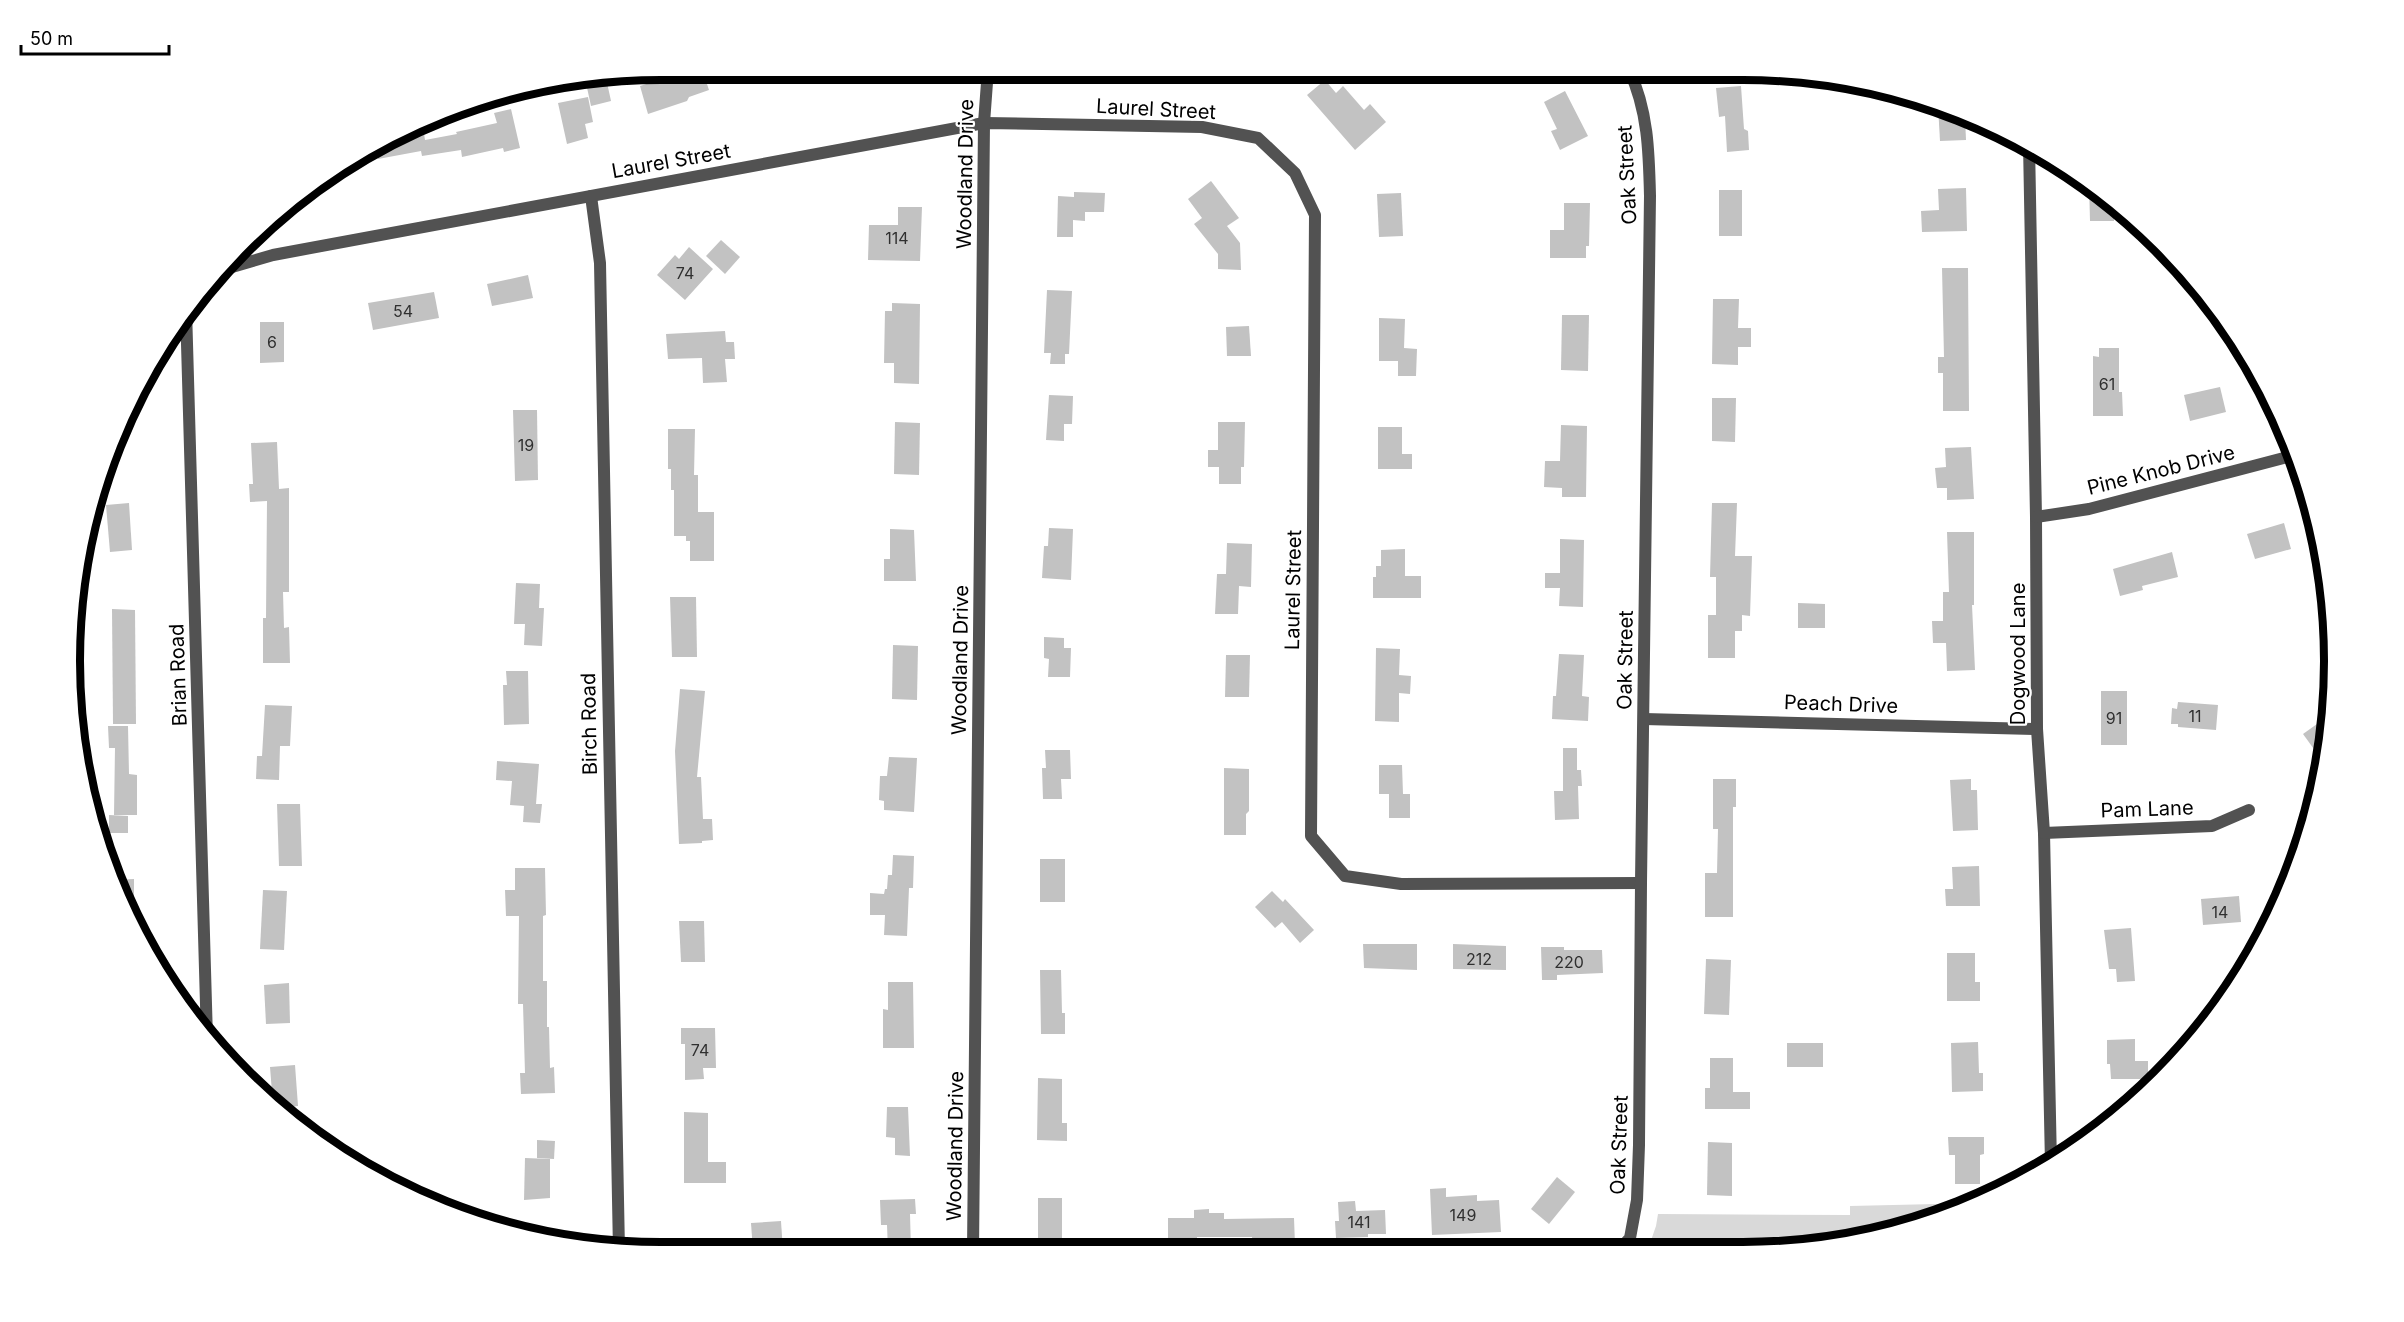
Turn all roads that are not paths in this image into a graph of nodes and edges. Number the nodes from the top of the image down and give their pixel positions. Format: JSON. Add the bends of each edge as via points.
{"nodes":[{"id":1,"x":987,"y":80,"type":"edge"},
{"id":2,"x":1634,"y":80,"type":"edge"},
{"id":3,"x":984,"y":123,"type":"junction"},
{"id":4,"x":2029,"y":154,"type":"edge"},
{"id":5,"x":591,"y":196,"type":"junction"},
{"id":6,"x":235,"y":266,"type":"edge"},
{"id":7,"x":186,"y":326,"type":"edge"},
{"id":8,"x":2287,"y":457,"type":"edge"},
{"id":9,"x":2036,"y":517,"type":"junction"},
{"id":10,"x":1644,"y":718,"type":"junction"},
{"id":11,"x":2037,"y":729,"type":"junction"},
{"id":12,"x":2249,"y":810,"type":"dead end"},
{"id":13,"x":2044,"y":833,"type":"junction"},
{"id":14,"x":1641,"y":883,"type":"junction"},
{"id":15,"x":207,"y":1023,"type":"edge"},
{"id":16,"x":2051,"y":1154,"type":"edge"},
{"id":17,"x":619,"y":1241,"type":"edge"},
{"id":18,"x":973,"y":1242,"type":"edge"},
{"id":19,"x":1626,"y":1242,"type":"edge"}],
"edges":[{"from":1,"to":3,"type":"street","name":"Woodland Drive"},
{"from":2,"to":10,"type":"street","name":"Oak Street","via":[[1648,136],[1650,196]]},
{"from":3,"to":5,"type":"street","name":"Laurel Street"},
{"from":3,"to":14,"type":"street","name":"Laurel Street","via":[[1202,127],[1257,138],[1295,173],[1315,215],[1311,836],[1345,876],[1401,884]]},
{"from":3,"to":18,"type":"street","name":"Woodland Drive"},
{"from":4,"to":9,"type":"street","name":"Dogwood Lane"},
{"from":5,"to":6,"type":"street","name":"Laurel Street","via":[[273,255]]},
{"from":5,"to":17,"type":"street","name":"Birch Road","via":[[600,263]]},
{"from":7,"to":15,"type":"street","name":"Brian Road"},
{"from":8,"to":9,"type":"street","name":"Pine Knob Drive","via":[[2089,509]]},
{"from":9,"to":11,"type":"street","name":"Dogwood Lane"},
{"from":10,"to":11,"type":"street","name":"Peach Drive"},
{"from":10,"to":14,"type":"street","name":"Oak Street"},
{"from":11,"to":13,"type":"street","name":"Dogwood Lane"},
{"from":12,"to":13,"type":"street","name":"Pam Lane","via":[[2212,826]]},
{"from":13,"to":16,"type":"street","name":"Dogwood Lane"},
{"from":14,"to":19,"type":"street","name":"Oak Street","via":[[1638,1200]]}]}
